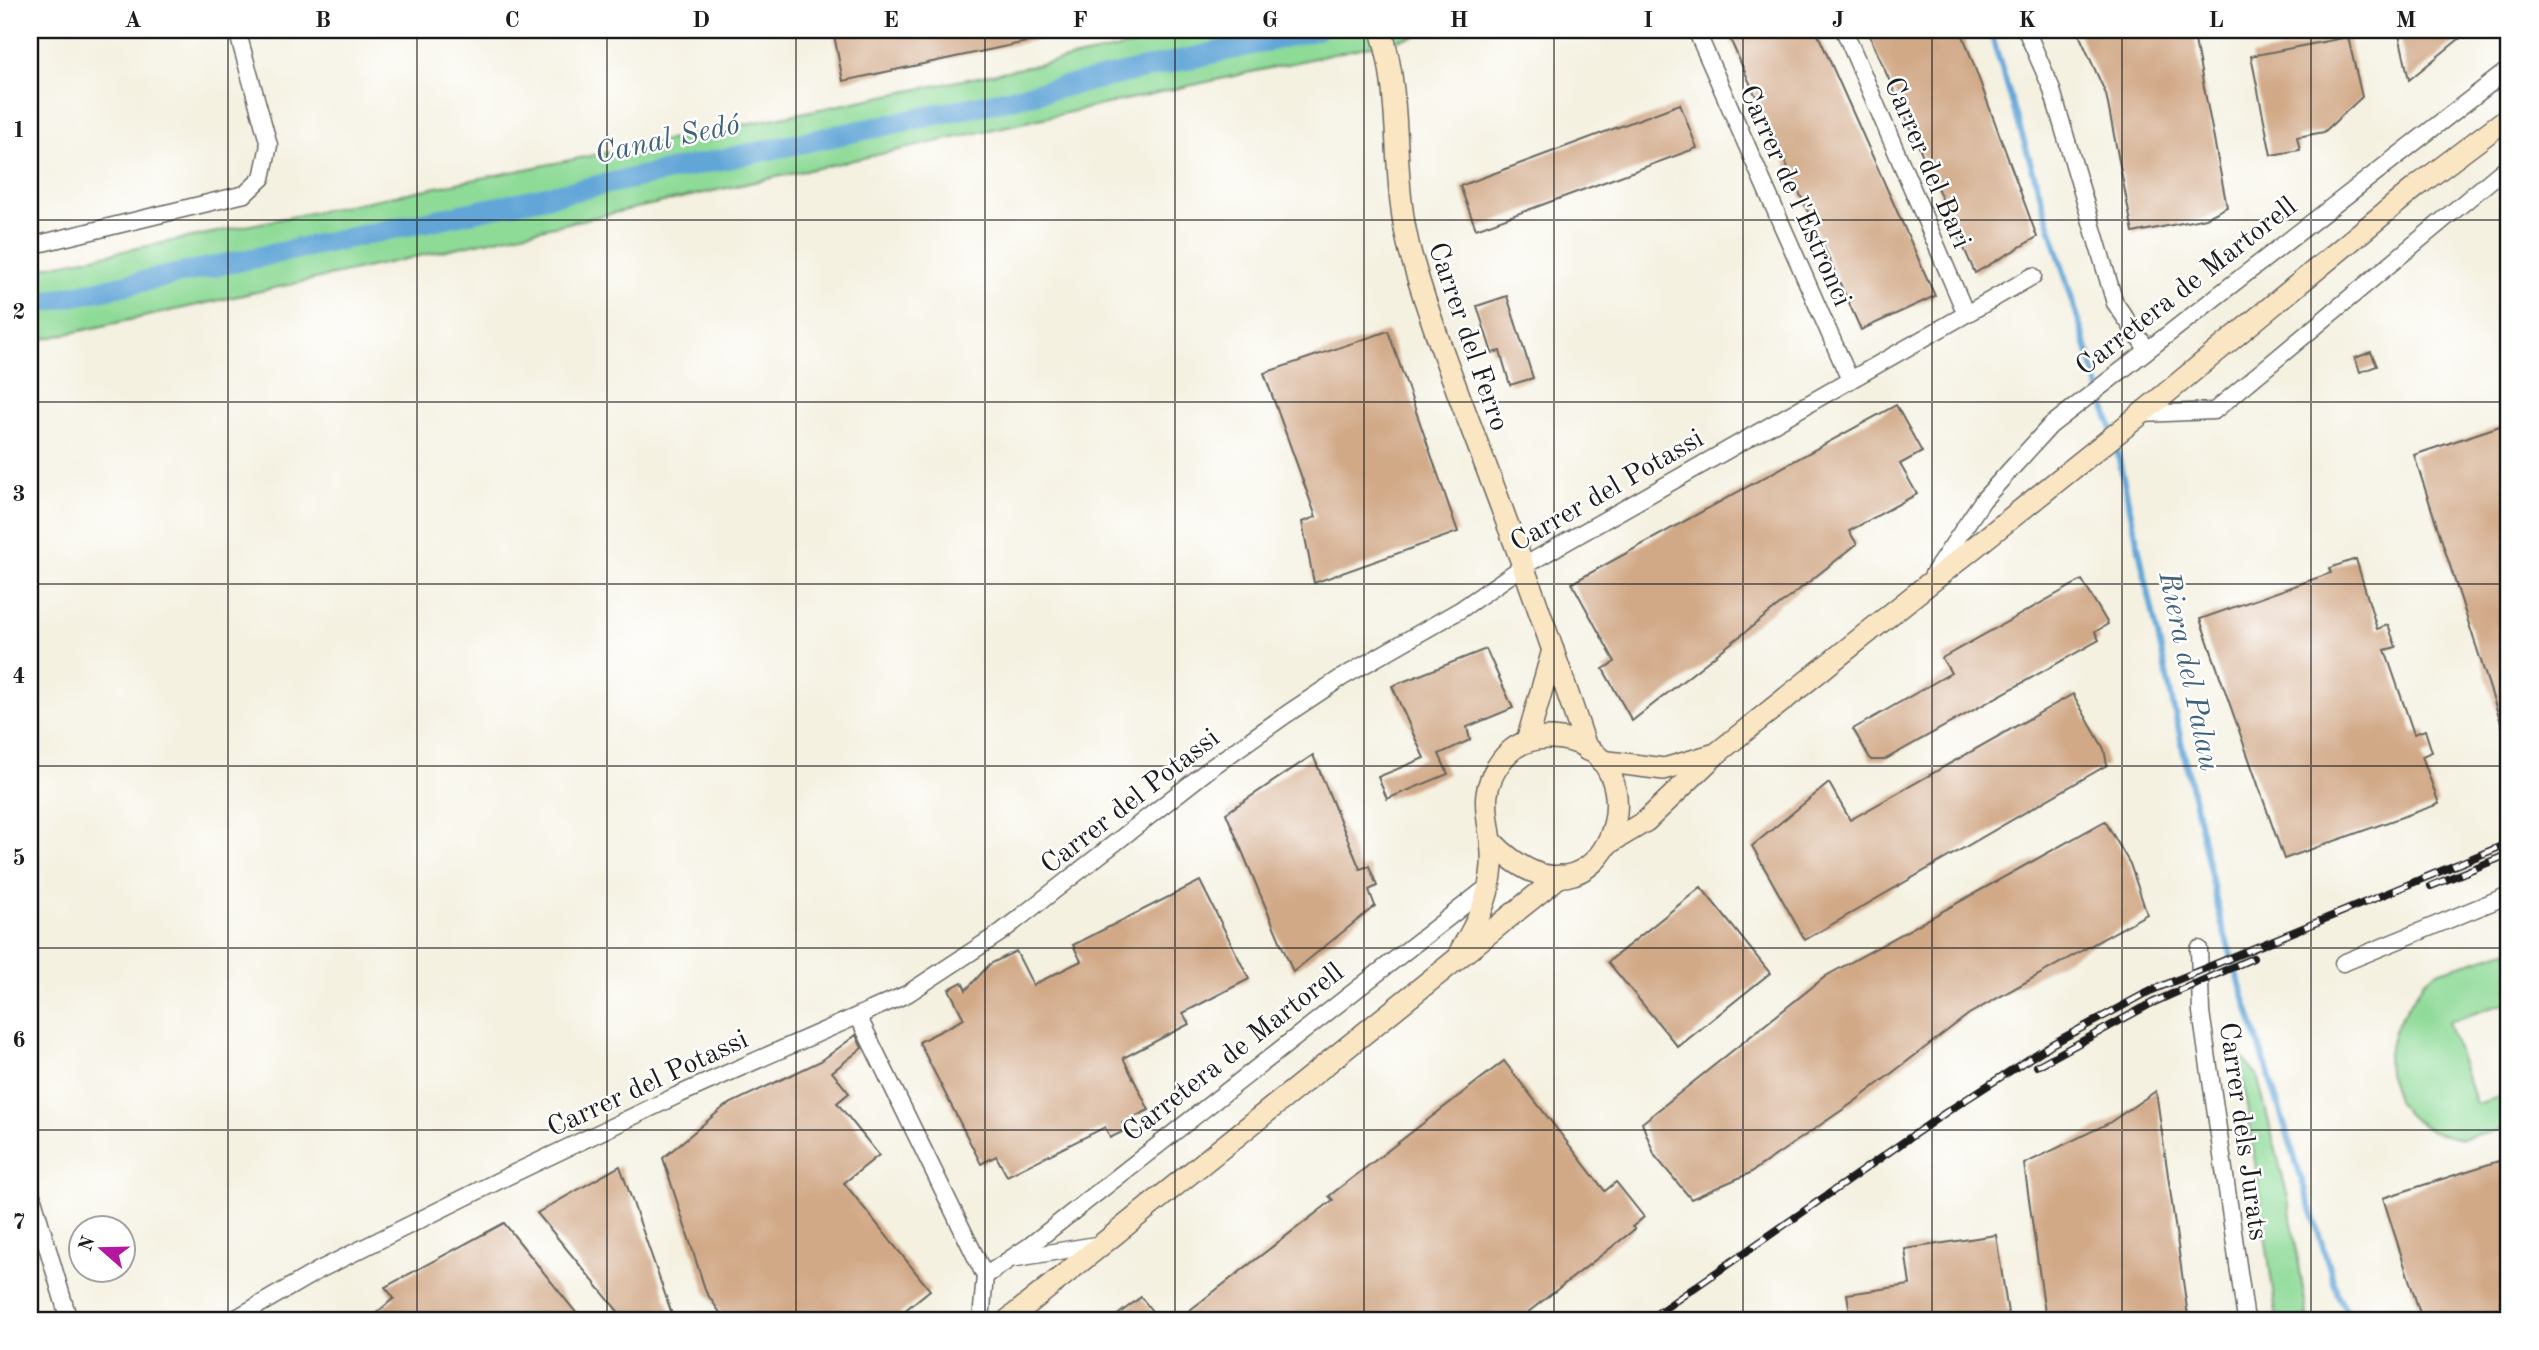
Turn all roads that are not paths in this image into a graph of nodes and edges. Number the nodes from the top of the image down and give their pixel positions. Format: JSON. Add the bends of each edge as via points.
{"nodes":[{"id":1,"x":237,"y":30,"type":"edge"},
{"id":2,"x":1696,"y":30,"type":"edge"},
{"id":3,"x":1844,"y":30,"type":"edge"},
{"id":4,"x":2026,"y":30,"type":"edge"},
{"id":5,"x":1384,"y":40,"type":"edge"},
{"id":6,"x":2509,"y":69,"type":"edge"},
{"id":7,"x":2509,"y":117,"type":"edge"},
{"id":8,"x":2509,"y":164,"type":"edge"},
{"id":9,"x":30,"y":246,"type":"edge"},
{"id":10,"x":2033,"y":276,"type":"dead end"},
{"id":11,"x":1966,"y":314,"type":"junction"},
{"id":12,"x":2147,"y":349,"type":"junction"},
{"id":13,"x":1850,"y":380,"type":"junction"},
{"id":14,"x":2141,"y":414,"type":"junction"},
{"id":15,"x":1521,"y":567,"type":"junction"},
{"id":16,"x":1930,"y":580,"type":"junction"},
{"id":17,"x":1553,"y":650,"type":"junction"},
{"id":18,"x":1527,"y":741,"type":"junction"},
{"id":19,"x":1716,"y":754,"type":"junction"},
{"id":20,"x":1594,"y":756,"type":"junction"},
{"id":21,"x":1492,"y":842,"type":"junction"},
{"id":22,"x":1609,"y":843,"type":"junction"},
{"id":23,"x":1560,"y":876,"type":"junction"},
{"id":24,"x":1490,"y":885,"type":"junction"},
{"id":25,"x":2509,"y":895,"type":"edge"},
{"id":26,"x":2199,"y":949,"type":"dead end"},
{"id":27,"x":1455,"y":961,"type":"junction"},
{"id":28,"x":2343,"y":963,"type":"dead end"},
{"id":29,"x":858,"y":1016,"type":"junction"},
{"id":30,"x":30,"y":1189,"type":"edge"},
{"id":31,"x":1104,"y":1243,"type":"junction"},
{"id":32,"x":1009,"y":1260,"type":"junction"},
{"id":33,"x":985,"y":1276,"type":"junction"},
{"id":34,"x":69,"y":1320,"type":"edge"},
{"id":35,"x":233,"y":1320,"type":"edge"},
{"id":36,"x":981,"y":1320,"type":"edge"},
{"id":37,"x":1008,"y":1320,"type":"edge"},
{"id":38,"x":2246,"y":1320,"type":"edge"}],
"edges":[{"from":1,"to":9,"type":"street","via":[[269,145],[262,177],[245,194]]},
{"from":2,"to":13,"type":"street","name":"Carrer de l'Estronci"},
{"from":3,"to":11,"type":"street","name":"Carrer del Bari"},
{"from":4,"to":12,"type":"street","via":[[2051,87],[2116,303]]},
{"from":5,"to":15,"type":"main road","name":"Carrer del Ferro","via":[[1392,75],[1400,200],[1410,253]]},
{"from":6,"to":12,"type":"street","name":"Carretera de Martorell"},
{"from":7,"to":14,"type":"main road","name":"Carretera de Martorell","via":[[2416,187]]},
{"from":8,"to":14,"type":"street","via":[[2214,411]]},
{"from":10,"to":11,"type":"street","name":"Carrer del Potassi"},
{"from":11,"to":13,"type":"street","name":"Carrer del Potassi"},
{"from":12,"to":16,"type":"street","name":"Carretera de Martorell","via":[[2050,426],[1983,500]]},
{"from":13,"to":15,"type":"street","name":"Carrer del Potassi"},
{"from":14,"to":16,"type":"main road","name":"Carretera de Martorell"},
{"from":15,"to":17,"type":"main road","name":"Carrer del Ferro"},
{"from":15,"to":29,"type":"street","name":"Carrer del Potassi","via":[[1460,610],[1341,678],[1212,767],[1000,933],[907,994]]},
{"from":16,"to":19,"type":"main road","name":"Carretera de Martorell"},
{"from":17,"to":18,"type":"main road"},
{"from":17,"to":20,"type":"main road","name":"Carrer del Ferro"},
{"from":18,"to":20,"type":"main road","name":"Carretera de Martorell","via":[[1559,739]]},
{"from":18,"to":21,"type":"main road","name":"Carretera de Martorell","via":[[1505,756],[1491,778],[1485,816]]},
{"from":19,"to":20,"type":"main road","name":"Carretera de Martorell","via":[[1664,769]]},
{"from":19,"to":22,"type":"main road","name":"Carretera de Martorell","via":[[1646,821]]},
{"from":20,"to":22,"type":"main road","via":[[1615,787],[1618,816]]},
{"from":21,"to":23,"type":"main road","via":[[1520,867],[1542,876]]},
{"from":21,"to":24,"type":"main road","name":"Carretera de Martorell"},
{"from":22,"to":23,"type":"main road","name":"Carretera de Martorell","via":[[1588,866]]},
{"from":23,"to":27,"type":"main road","name":"Carretera de Martorell"},
{"from":24,"to":27,"type":"main road","name":"Carretera de Martorell"},
{"from":24,"to":32,"type":"street","name":"Carretera de Martorell"},
{"from":25,"to":28,"type":"street"},
{"from":26,"to":38,"type":"street","name":"Carrer dels Jurats","via":[[2201,1012]]},
{"from":27,"to":31,"type":"main road","name":"Carretera de Martorell"},
{"from":29,"to":33,"type":"street"},
{"from":29,"to":35,"type":"street","name":"Carrer del Potassi","via":[[506,1177],[319,1270]]},
{"from":30,"to":34,"type":"street"},
{"from":31,"to":32,"type":"street","name":"Carretera de Martorell"},
{"from":31,"to":37,"type":"main road","name":"Carretera de Martorell"},
{"from":32,"to":33,"type":"street","name":"Carretera de Martorell"},
{"from":33,"to":36,"type":"street"}]}
